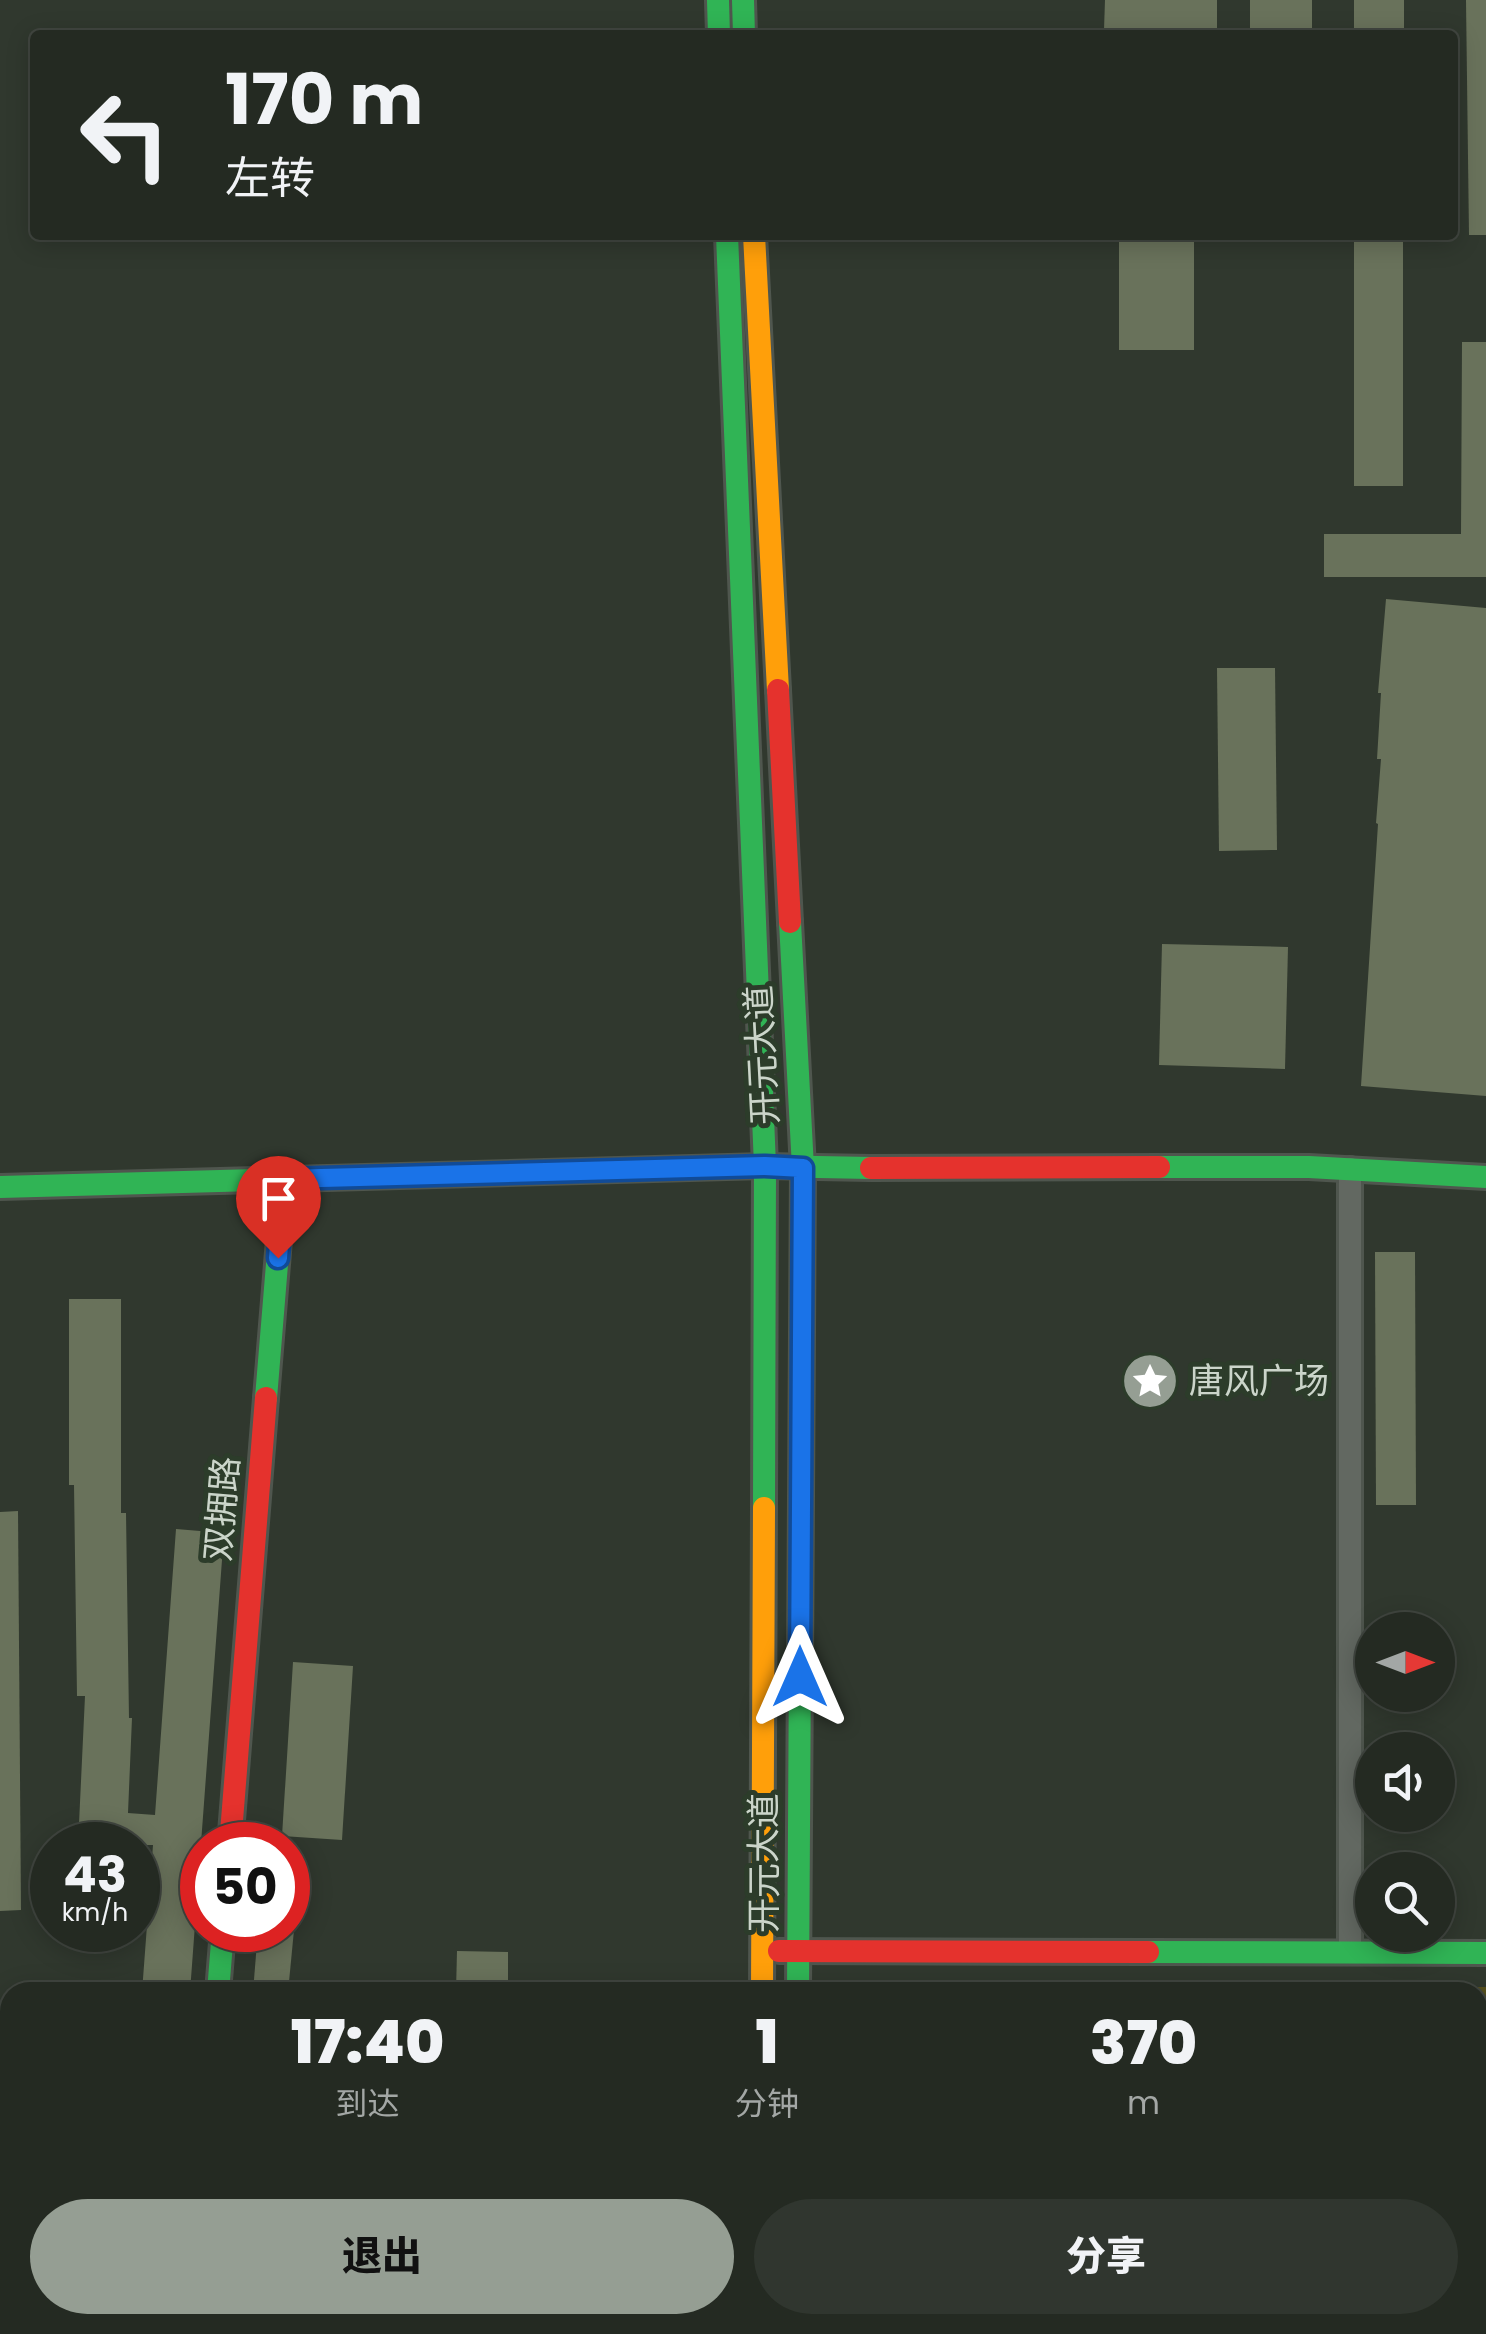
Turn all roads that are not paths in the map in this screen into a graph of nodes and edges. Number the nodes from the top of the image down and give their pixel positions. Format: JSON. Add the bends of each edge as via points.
{"nodes":[{"id":1,"x":718,"y":0,"type":"edge"},
{"id":2,"x":743,"y":0,"type":"edge"},
{"id":3,"x":719,"y":30,"type":"edge"},
{"id":4,"x":744,"y":30,"type":"edge"},
{"id":5,"x":727,"y":240,"type":"edge"},
{"id":6,"x":754,"y":240,"type":"edge"},
{"id":7,"x":765,"y":1166,"type":"junction"},
{"id":8,"x":803,"y":1168,"type":"junction"},
{"id":9,"x":1350,"y":1169,"type":"junction"},
{"id":10,"x":1486,"y":1177,"type":"edge"},
{"id":11,"x":284,"y":1179,"type":"junction"},
{"id":12,"x":0,"y":1187,"type":"edge"},
{"id":13,"x":232,"y":1822,"type":"edge"},
{"id":14,"x":762,"y":1951,"type":"junction"},
{"id":15,"x":798,"y":1951,"type":"junction"},
{"id":16,"x":221,"y":1952,"type":"edge"},
{"id":17,"x":1350,"y":1952,"type":"junction"},
{"id":18,"x":1486,"y":1953,"type":"edge"},
{"id":19,"x":219,"y":1982,"type":"edge"},
{"id":20,"x":762,"y":1982,"type":"edge"},
{"id":21,"x":798,"y":1982,"type":"edge"}],
"edges":[{"from":1,"to":3,"type":"main road"},
{"from":2,"to":4,"type":"main road"},
{"from":5,"to":7,"type":"main road","name":"开元大道"},
{"from":6,"to":8,"type":"main road","name":"开元大道"},
{"from":7,"to":8,"type":"main road"},
{"from":7,"to":11,"type":"main road"},
{"from":7,"to":14,"type":"main road","name":"开元大道"},
{"from":8,"to":9,"type":"main road"},
{"from":8,"to":15,"type":"main road","name":"开元大道"},
{"from":9,"to":10,"type":"main road"},
{"from":9,"to":17,"type":"street"},
{"from":11,"to":12,"type":"main road"},
{"from":11,"to":13,"type":"main road","name":"双拥路"},
{"from":14,"to":15,"type":"main road"},
{"from":14,"to":20,"type":"main road","name":"开元大道"},
{"from":15,"to":17,"type":"main road"},
{"from":15,"to":21,"type":"main road","name":"开元大道"},
{"from":16,"to":19,"type":"main road"},
{"from":17,"to":18,"type":"main road"}]}
